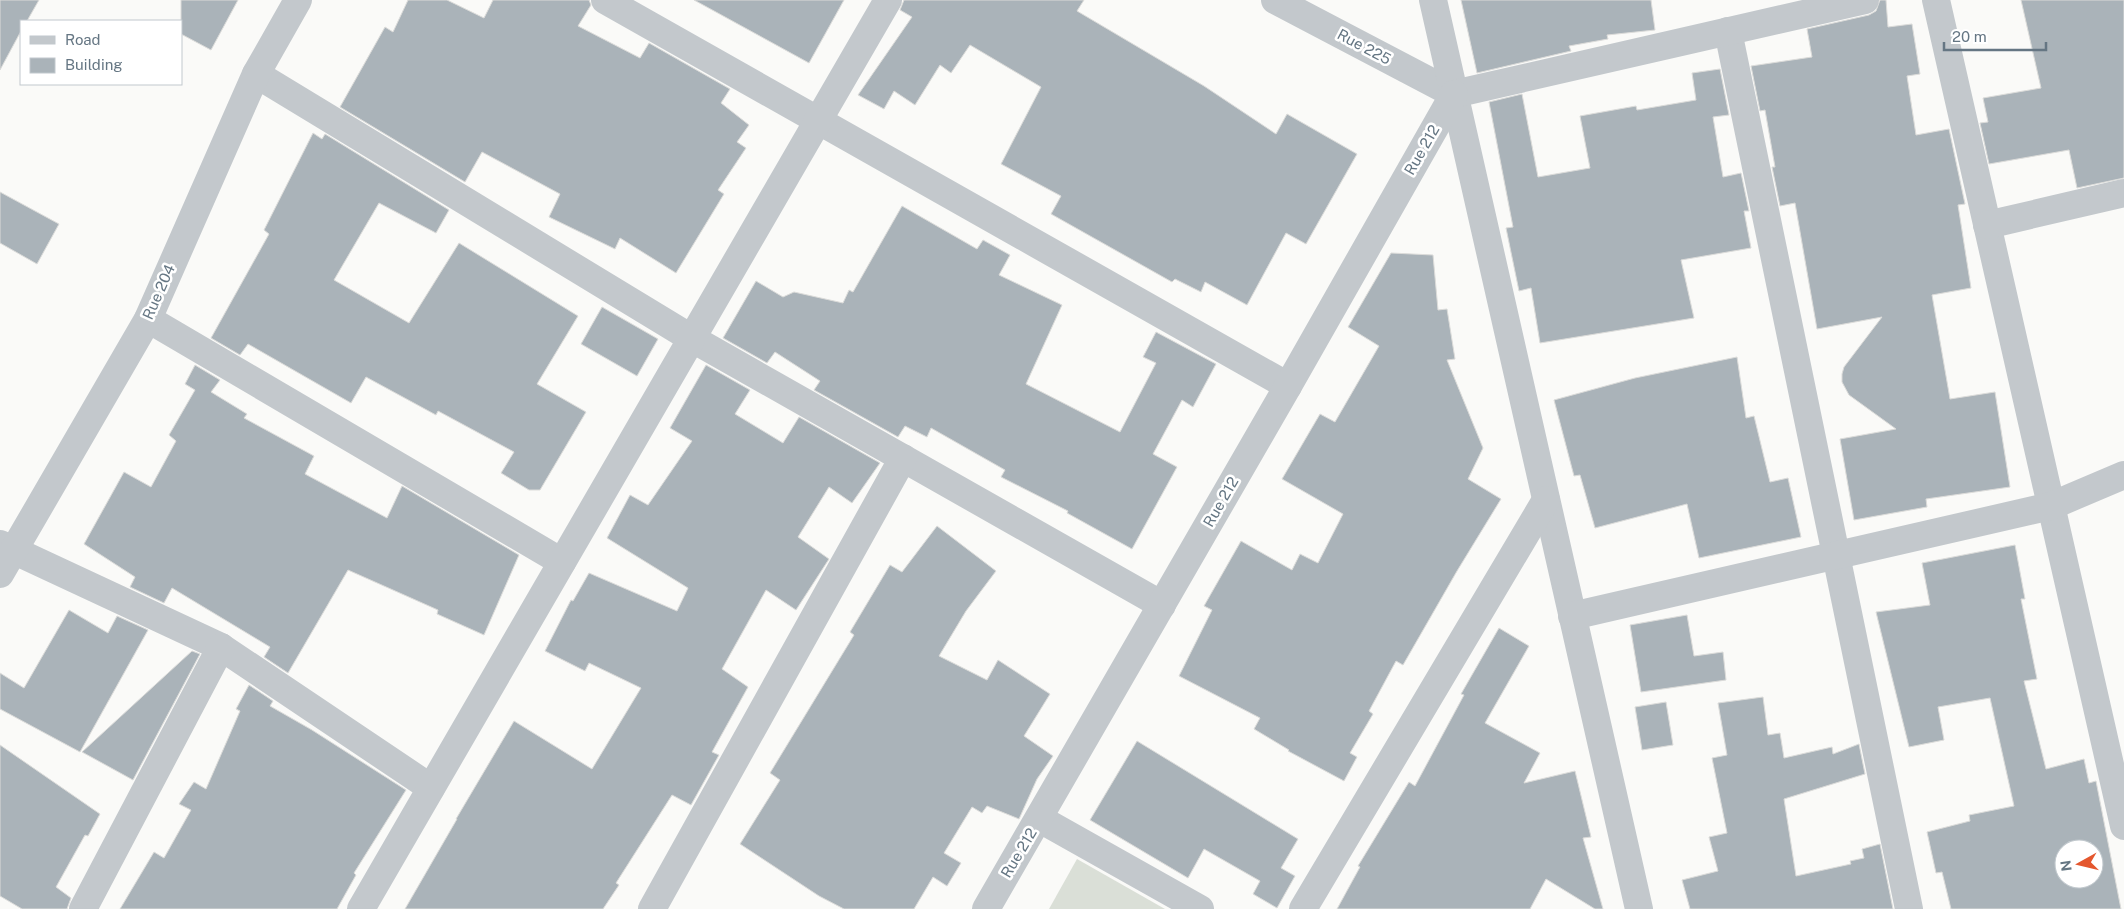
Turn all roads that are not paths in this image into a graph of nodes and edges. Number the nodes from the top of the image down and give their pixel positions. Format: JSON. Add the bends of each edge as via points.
{"nodes":[{"id":1,"x":298,"y":0,"type":"edge"},
{"id":2,"x":605,"y":0,"type":"edge"},
{"id":3,"x":888,"y":0,"type":"edge"},
{"id":4,"x":1275,"y":0,"type":"edge"},
{"id":5,"x":1433,"y":0,"type":"edge"},
{"id":6,"x":1865,"y":0,"type":"edge"},
{"id":7,"x":1936,"y":0,"type":"edge"},
{"id":8,"x":1728,"y":31,"type":"junction"},
{"id":9,"x":256,"y":74,"type":"junction"},
{"id":10,"x":1454,"y":94,"type":"junction"},
{"id":11,"x":818,"y":119,"type":"junction"},
{"id":12,"x":2124,"y":193,"type":"edge"},
{"id":13,"x":1987,"y":225,"type":"junction"},
{"id":14,"x":148,"y":319,"type":"junction"},
{"id":15,"x":691,"y":338,"type":"junction"},
{"id":16,"x":1288,"y":386,"type":"junction"},
{"id":17,"x":903,"y":458,"type":"junction"},
{"id":18,"x":2124,"y":475,"type":"edge"},
{"id":19,"x":1546,"y":500,"type":"junction"},
{"id":20,"x":2051,"y":506,"type":"junction"},
{"id":21,"x":1837,"y":556,"type":"junction"},
{"id":22,"x":4,"y":557,"type":"edge"},
{"id":23,"x":562,"y":562,"type":"junction"},
{"id":24,"x":1162,"y":605,"type":"junction"},
{"id":25,"x":1572,"y":616,"type":"junction"},
{"id":26,"x":221,"y":647,"type":"junction"},
{"id":27,"x":2115,"y":743,"type":"edge"},
{"id":28,"x":431,"y":788,"type":"junction"},
{"id":29,"x":1040,"y":819,"type":"junction"},
{"id":30,"x":2124,"y":826,"type":"edge"},
{"id":31,"x":83,"y":909,"type":"edge"},
{"id":32,"x":361,"y":909,"type":"edge"},
{"id":33,"x":652,"y":909,"type":"edge"},
{"id":34,"x":986,"y":909,"type":"edge"},
{"id":35,"x":1200,"y":909,"type":"edge"},
{"id":36,"x":1303,"y":909,"type":"edge"},
{"id":37,"x":1639,"y":909,"type":"edge"},
{"id":38,"x":1909,"y":909,"type":"edge"}],
"edges":[{"from":1,"to":9,"type":"street","name":"Rue 204"},
{"from":2,"to":11,"type":"street"},
{"from":3,"to":11,"type":"street"},
{"from":4,"to":10,"type":"street","name":"Rue 225"},
{"from":5,"to":10,"type":"street"},
{"from":6,"to":8,"type":"street"},
{"from":7,"to":13,"type":"street"},
{"from":8,"to":10,"type":"street"},
{"from":8,"to":21,"type":"street"},
{"from":9,"to":14,"type":"street","name":"Rue 204"},
{"from":9,"to":15,"type":"street"},
{"from":10,"to":16,"type":"street","name":"Rue 212"},
{"from":10,"to":19,"type":"street"},
{"from":11,"to":15,"type":"street"},
{"from":11,"to":16,"type":"street"},
{"from":12,"to":13,"type":"street"},
{"from":13,"to":20,"type":"street"},
{"from":14,"to":22,"type":"street","name":"Rue 204"},
{"from":14,"to":23,"type":"street"},
{"from":15,"to":17,"type":"street"},
{"from":15,"to":23,"type":"street"},
{"from":16,"to":24,"type":"street","name":"Rue 212"},
{"from":17,"to":24,"type":"street"},
{"from":17,"to":33,"type":"street"},
{"from":18,"to":20,"type":"street"},
{"from":19,"to":25,"type":"street"},
{"from":19,"to":36,"type":"street"},
{"from":20,"to":21,"type":"street"},
{"from":20,"to":27,"type":"street"},
{"from":21,"to":25,"type":"street"},
{"from":21,"to":38,"type":"street"},
{"from":22,"to":26,"type":"street"},
{"from":23,"to":28,"type":"street"},
{"from":24,"to":29,"type":"street","name":"Rue 212"},
{"from":25,"to":37,"type":"street"},
{"from":26,"to":28,"type":"street"},
{"from":26,"to":31,"type":"street"},
{"from":27,"to":30,"type":"street"},
{"from":28,"to":32,"type":"street"},
{"from":29,"to":34,"type":"street","name":"Rue 212"},
{"from":29,"to":35,"type":"street"}]}
